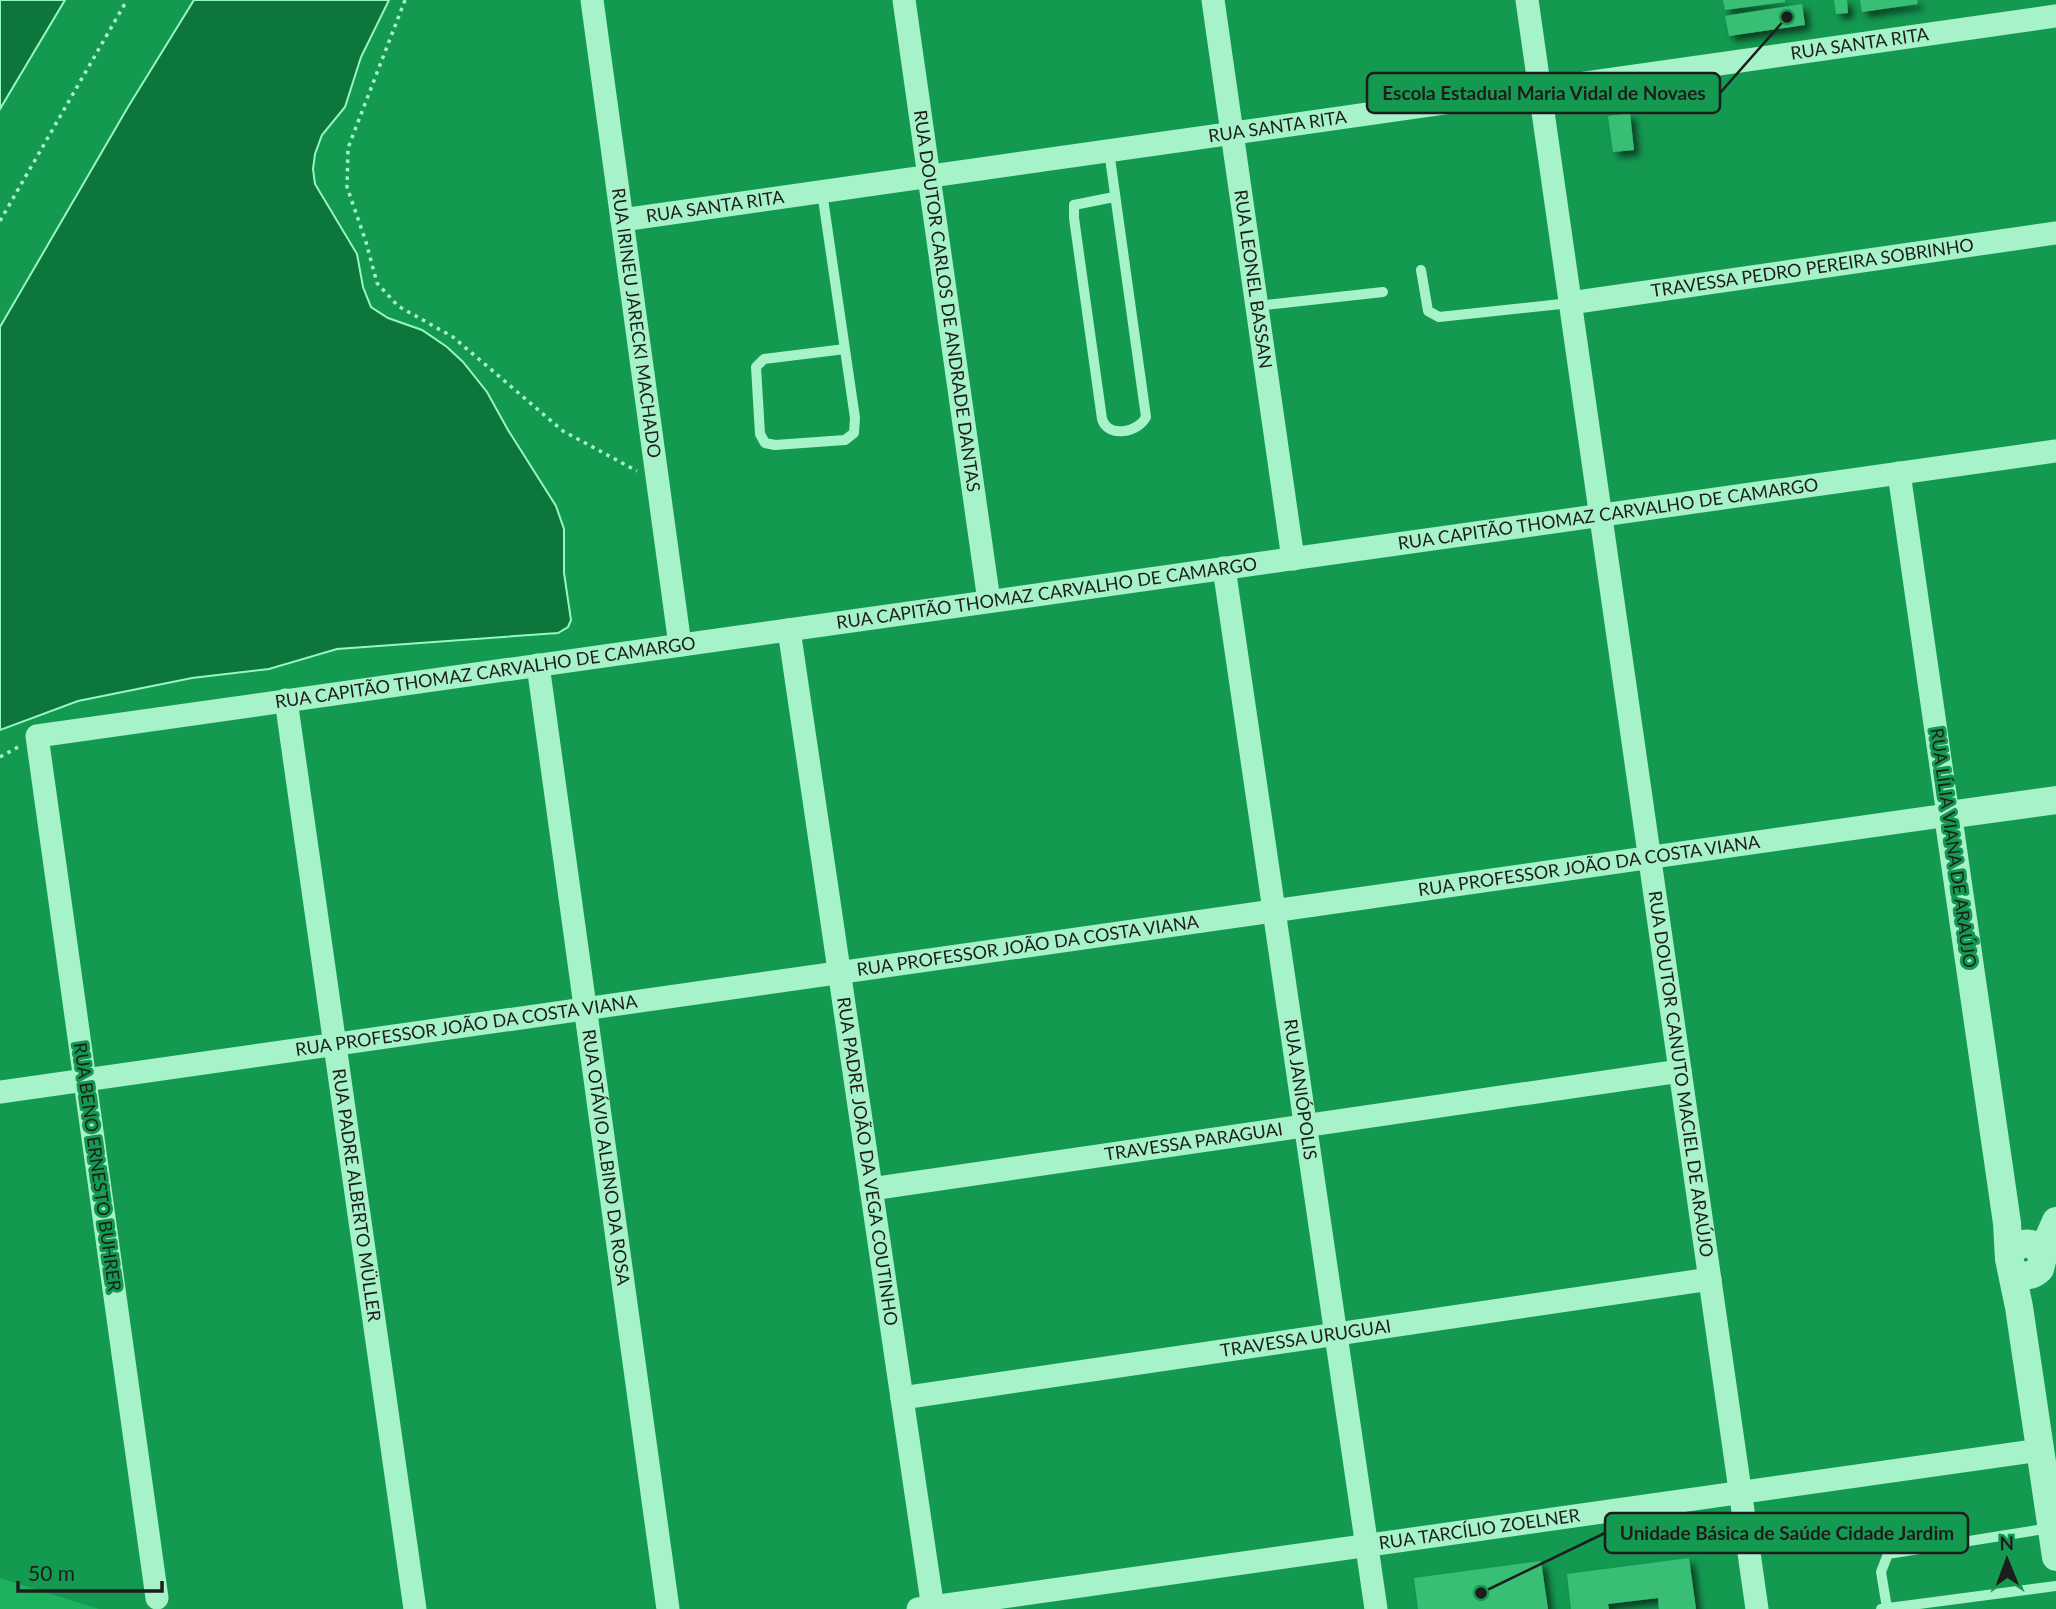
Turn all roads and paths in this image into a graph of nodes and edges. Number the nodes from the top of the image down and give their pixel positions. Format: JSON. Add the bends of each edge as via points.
{"nodes":[{"id":1,"x":127,"y":0,"type":"edge"},
{"id":2,"x":405,"y":0,"type":"edge"},
{"id":3,"x":593,"y":0,"type":"edge"},
{"id":4,"x":904,"y":0,"type":"edge"},
{"id":5,"x":1213,"y":0,"type":"edge"},
{"id":6,"x":1527,"y":0,"type":"edge"},
{"id":7,"x":2056,"y":16,"type":"edge"},
{"id":8,"x":1540,"y":90,"type":"junction"},
{"id":9,"x":1232,"y":134,"type":"junction"},
{"id":10,"x":1109,"y":151,"type":"junction"},
{"id":11,"x":929,"y":176,"type":"junction"},
{"id":12,"x":822,"y":192,"type":"junction"},
{"id":13,"x":1114,"y":197,"type":"junction"},
{"id":14,"x":622,"y":220,"type":"junction"},
{"id":15,"x":0,"y":221,"type":"edge"},
{"id":16,"x":2056,"y":233,"type":"edge"},
{"id":17,"x":1421,"y":270,"type":"dead end"},
{"id":18,"x":1383,"y":292,"type":"dead end"},
{"id":19,"x":1570,"y":303,"type":"junction"},
{"id":20,"x":1257,"y":306,"type":"junction"},
{"id":21,"x":845,"y":349,"type":"junction"},
{"id":22,"x":2056,"y":451,"type":"edge"},
{"id":23,"x":1899,"y":473,"type":"junction"},
{"id":24,"x":657,"y":482,"type":"junction"},
{"id":25,"x":1601,"y":515,"type":"junction"},
{"id":26,"x":1293,"y":559,"type":"junction"},
{"id":27,"x":1224,"y":568,"type":"junction"},
{"id":28,"x":989,"y":601,"type":"junction"},
{"id":29,"x":789,"y":630,"type":"junction"},
{"id":30,"x":680,"y":645,"type":"junction"},
{"id":31,"x":538,"y":665,"type":"junction"},
{"id":32,"x":286,"y":700,"type":"junction"},
{"id":33,"x":37,"y":736,"type":"joint"},
{"id":34,"x":2056,"y":800,"type":"edge"},
{"id":35,"x":1948,"y":815,"type":"junction"},
{"id":36,"x":1650,"y":858,"type":"junction"},
{"id":37,"x":1274,"y":911,"type":"junction"},
{"id":38,"x":839,"y":973,"type":"junction"},
{"id":39,"x":586,"y":1009,"type":"junction"},
{"id":40,"x":335,"y":1044,"type":"junction"},
{"id":41,"x":1680,"y":1071,"type":"junction"},
{"id":42,"x":85,"y":1080,"type":"junction"},
{"id":43,"x":0,"y":1092,"type":"edge"},
{"id":44,"x":1305,"y":1126,"type":"junction"},
{"id":45,"x":871,"y":1189,"type":"junction"},
{"id":46,"x":2056,"y":1221,"type":"edge"},
{"id":47,"x":2027,"y":1257,"type":"edge"},
{"id":48,"x":1710,"y":1279,"type":"junction"},
{"id":49,"x":1336,"y":1334,"type":"junction"},
{"id":50,"x":902,"y":1398,"type":"junction"},
{"id":51,"x":2040,"y":1450,"type":"junction"},
{"id":52,"x":1740,"y":1492,"type":"junction"},
{"id":53,"x":1366,"y":1545,"type":"junction"},
{"id":54,"x":2055,"y":1547,"type":"edge"},
{"id":55,"x":2056,"y":1586,"type":"edge"},
{"id":56,"x":157,"y":1598,"type":"dead end"},
{"id":57,"x":928,"y":1608,"type":"edge"},
{"id":58,"x":1887,"y":1608,"type":"edge"},
{"id":59,"x":415,"y":1609,"type":"edge"},
{"id":60,"x":668,"y":1609,"type":"edge"},
{"id":61,"x":1376,"y":1609,"type":"edge"},
{"id":62,"x":1757,"y":1609,"type":"edge"},
{"id":63,"x":1881,"y":1609,"type":"edge"}],
"edges":[{"from":1,"to":15,"type":"path"},
{"from":2,"to":24,"type":"path","via":[[348,148],[347,187],[377,283],[398,306],[453,337],[563,431]]},
{"from":3,"to":14,"type":"street","name":"RUA IRINEU JARECKI MACHADO"},
{"from":4,"to":11,"type":"street","name":"RUA DOUTOR CARLOS DE ANDRADE DANTAS"},
{"from":5,"to":9,"type":"street","name":"RUA LEONEL BASSAN"},
{"from":6,"to":8,"type":"street","name":"RUA DOUTOR CANUTO MACIEL DE ARAÚJO"},
{"from":7,"to":8,"type":"street","name":"RUA SANTA RITA"},
{"from":8,"to":9,"type":"street","name":"RUA SANTA RITA"},
{"from":8,"to":19,"type":"street","name":"RUA DOUTOR CANUTO MACIEL DE ARAÚJO"},
{"from":9,"to":10,"type":"street","name":"RUA SANTA RITA"},
{"from":9,"to":20,"type":"street","name":"RUA LEONEL BASSAN"},
{"from":10,"to":11,"type":"street","name":"RUA SANTA RITA"},
{"from":10,"to":13,"type":"lane"},
{"from":11,"to":12,"type":"street","name":"RUA SANTA RITA"},
{"from":11,"to":28,"type":"street","name":"RUA DOUTOR CARLOS DE ANDRADE DANTAS"},
{"from":12,"to":14,"type":"street","name":"RUA SANTA RITA"},
{"from":12,"to":21,"type":"lane"},
{"from":13,"to":13,"type":"lane","via":[[1074,205],[1074,218],[1104,426],[1135,430],[1146,417]]},
{"from":14,"to":24,"type":"street","name":"RUA IRINEU JARECKI MACHADO"},
{"from":16,"to":19,"type":"street","name":"TRAVESSA PEDRO PEREIRA SOBRINHO"},
{"from":17,"to":19,"type":"lane","via":[[1428,311],[1439,317]]},
{"from":18,"to":20,"type":"lane"},
{"from":19,"to":25,"type":"street","name":"RUA DOUTOR CANUTO MACIEL DE ARAÚJO"},
{"from":20,"to":26,"type":"street","name":"RUA LEONEL BASSAN"},
{"from":21,"to":21,"type":"lane","via":[[854,433],[845,440],[765,443],[760,434],[756,367],[764,359]]},
{"from":22,"to":23,"type":"street","name":"RUA CAPITÃO THOMAZ CARVALHO DE CAMARGO"},
{"from":23,"to":25,"type":"street","name":"RUA CAPITÃO THOMAZ CARVALHO DE CAMARGO"},
{"from":23,"to":35,"type":"street","name":"RUA LÍLIA VIANA DE ARAÚJO"},
{"from":24,"to":30,"type":"street","name":"RUA IRINEU JARECKI MACHADO"},
{"from":25,"to":26,"type":"street","name":"RUA CAPITÃO THOMAZ CARVALHO DE CAMARGO"},
{"from":25,"to":36,"type":"street","name":"RUA DOUTOR CANUTO MACIEL DE ARAÚJO"},
{"from":26,"to":27,"type":"street","name":"RUA CAPITÃO THOMAZ CARVALHO DE CAMARGO"},
{"from":27,"to":28,"type":"street","name":"RUA CAPITÃO THOMAZ CARVALHO DE CAMARGO"},
{"from":27,"to":37,"type":"street","name":"RUA JANIÓPOLIS"},
{"from":28,"to":29,"type":"street","name":"RUA CAPITÃO THOMAZ CARVALHO DE CAMARGO"},
{"from":29,"to":30,"type":"street","name":"RUA CAPITÃO THOMAZ CARVALHO DE CAMARGO"},
{"from":29,"to":38,"type":"street","name":"RUA PADRE JOÃO DA VEGA COUTINHO"},
{"from":30,"to":31,"type":"street","name":"RUA CAPITÃO THOMAZ CARVALHO DE CAMARGO"},
{"from":31,"to":32,"type":"street","name":"RUA CAPITÃO THOMAZ CARVALHO DE CAMARGO"},
{"from":31,"to":39,"type":"street","name":"RUA OTÁVIO ALBINO DA ROSA"},
{"from":32,"to":33,"type":"street","name":"RUA CAPITÃO THOMAZ CARVALHO DE CAMARGO"},
{"from":32,"to":40,"type":"street","name":"RUA PADRE ALBERTO MÜLLER"},
{"from":33,"to":42,"type":"street","name":"RUA BENO ERNESTO BUHRER"},
{"from":34,"to":35,"type":"street","name":"RUA PROFESSOR JOÃO DA COSTA VIANA"},
{"from":35,"to":36,"type":"street","name":"RUA PROFESSOR JOÃO DA COSTA VIANA"},
{"from":35,"to":47,"type":"street","name":"RUA LÍLIA VIANA DE ARAÚJO"},
{"from":36,"to":37,"type":"street","name":"RUA PROFESSOR JOÃO DA COSTA VIANA"},
{"from":36,"to":41,"type":"street","name":"RUA DOUTOR CANUTO MACIEL DE ARAÚJO"},
{"from":37,"to":38,"type":"street","name":"RUA PROFESSOR JOÃO DA COSTA VIANA"},
{"from":37,"to":44,"type":"street","name":"RUA JANIÓPOLIS"},
{"from":38,"to":39,"type":"street","name":"RUA PROFESSOR JOÃO DA COSTA VIANA"},
{"from":38,"to":45,"type":"street","name":"RUA PADRE JOÃO DA VEGA COUTINHO"},
{"from":39,"to":40,"type":"street","name":"RUA PROFESSOR JOÃO DA COSTA VIANA"},
{"from":39,"to":60,"type":"street","name":"RUA OTÁVIO ALBINO DA ROSA"},
{"from":40,"to":42,"type":"street","name":"RUA PROFESSOR JOÃO DA COSTA VIANA"},
{"from":40,"to":59,"type":"street","name":"RUA PADRE ALBERTO MÜLLER"},
{"from":41,"to":44,"type":"street","name":"TRAVESSA PARAGUAI"},
{"from":41,"to":48,"type":"street","name":"RUA DOUTOR CANUTO MACIEL DE ARAÚJO"},
{"from":42,"to":43,"type":"street","name":"RUA PROFESSOR JOÃO DA COSTA VIANA"},
{"from":42,"to":56,"type":"street","name":"RUA BENO ERNESTO BUHRER"},
{"from":44,"to":45,"type":"street","name":"TRAVESSA PARAGUAI"},
{"from":44,"to":49,"type":"street","name":"RUA JANIÓPOLIS"},
{"from":45,"to":50,"type":"street","name":"RUA PADRE JOÃO DA VEGA COUTINHO"},
{"from":46,"to":47,"type":"street"},
{"from":47,"to":51,"type":"street","name":"RUA LÍLIA VIANA DE ARAÚJO","via":[[2020,1307]]},
{"from":48,"to":49,"type":"street","name":"TRAVESSA URUGUAI"},
{"from":48,"to":52,"type":"street","name":"RUA DOUTOR CANUTO MACIEL DE ARAÚJO"},
{"from":49,"to":50,"type":"street","name":"TRAVESSA URUGUAI"},
{"from":49,"to":53,"type":"street","name":"RUA JANIÓPOLIS"},
{"from":50,"to":57,"type":"street","name":"RUA PADRE JOÃO DA VEGA COUTINHO"},
{"from":51,"to":52,"type":"street","name":"RUA TARCÍLIO ZOELNER"},
{"from":51,"to":54,"type":"street","name":"RUA LÍLIA VIANA DE ARAÚJO"},
{"from":52,"to":53,"type":"street","name":"RUA TARCÍLIO ZOELNER"},
{"from":52,"to":62,"type":"street","name":"RUA DOUTOR CANUTO MACIEL DE ARAÚJO"},
{"from":53,"to":57,"type":"street","name":"RUA TARCÍLIO ZOELNER"},
{"from":53,"to":61,"type":"street","name":"RUA JANIÓPOLIS"},
{"from":54,"to":58,"type":"lane","via":[[1888,1554],[1881,1572]]},
{"from":55,"to":58,"type":"lane"},
{"from":58,"to":63,"type":"lane"}]}
